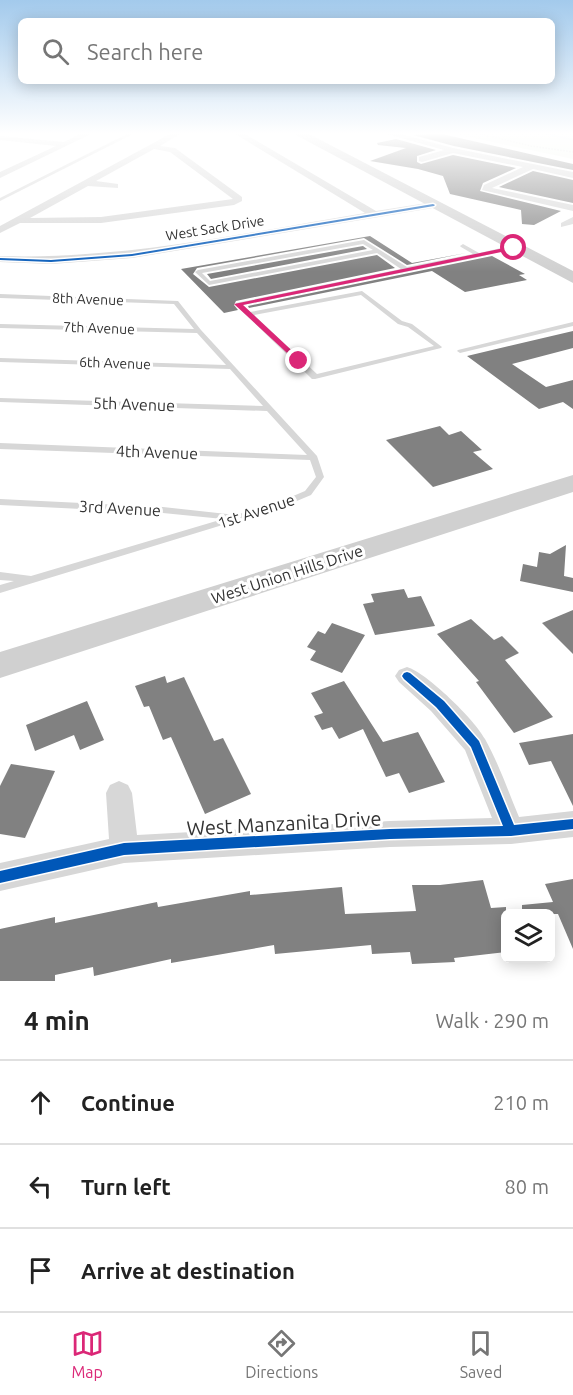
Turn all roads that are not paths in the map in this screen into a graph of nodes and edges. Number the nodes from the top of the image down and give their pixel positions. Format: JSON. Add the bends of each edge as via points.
{"nodes":[{"id":1,"x":40,"y":180,"type":"edge"},
{"id":2,"x":93,"y":180,"type":"edge"},
{"id":3,"x":212,"y":180,"type":"edge"},
{"id":4,"x":316,"y":180,"type":"edge"},
{"id":5,"x":385,"y":180,"type":"edge"},
{"id":6,"x":504,"y":180,"type":"edge"},
{"id":7,"x":87,"y":183,"type":"junction"},
{"id":8,"x":116,"y":186,"type":"dead end"},
{"id":9,"x":0,"y":200,"type":"edge"},
{"id":10,"x":433,"y":205,"type":"junction"},
{"id":11,"x":573,"y":208,"type":"edge"},
{"id":12,"x":375,"y":215,"type":"junction"},
{"id":13,"x":20,"y":220,"type":"junction"},
{"id":14,"x":0,"y":230,"type":"edge"},
{"id":15,"x":463,"y":246,"type":"dead end"},
{"id":16,"x":514,"y":248,"type":"junction"},
{"id":17,"x":378,"y":251,"type":"junction"},
{"id":18,"x":479,"y":255,"type":"junction"},
{"id":19,"x":0,"y":259,"type":"edge"},
{"id":20,"x":407,"y":270,"type":"junction"},
{"id":21,"x":573,"y":278,"type":"edge"},
{"id":22,"x":0,"y":296,"type":"edge"},
{"id":23,"x":251,"y":314,"type":"junction"},
{"id":24,"x":573,"y":324,"type":"edge"},
{"id":25,"x":0,"y":326,"type":"edge"},
{"id":26,"x":199,"y":331,"type":"junction"},
{"id":27,"x":460,"y":351,"type":"dead end"},
{"id":28,"x":0,"y":360,"type":"edge"},
{"id":29,"x":231,"y":367,"type":"junction"},
{"id":30,"x":0,"y":400,"type":"edge"},
{"id":31,"x":268,"y":409,"type":"junction"},
{"id":32,"x":0,"y":446,"type":"edge"},
{"id":33,"x":314,"y":458,"type":"junction"},
{"id":34,"x":573,"y":483,"type":"edge"},
{"id":35,"x":0,"y":502,"type":"edge"},
{"id":36,"x":240,"y":518,"type":"junction"},
{"id":37,"x":0,"y":576,"type":"edge"},
{"id":38,"x":34,"y":579,"type":"junction"},
{"id":39,"x":0,"y":589,"type":"edge"},
{"id":40,"x":0,"y":665,"type":"edge"},
{"id":41,"x":406,"y":676,"type":"dead end"},
{"id":42,"x":119,"y":793,"type":"dead end"},
{"id":43,"x":573,"y":824,"type":"edge"},
{"id":44,"x":511,"y":831,"type":"junction"},
{"id":45,"x":124,"y":849,"type":"junction"},
{"id":46,"x":0,"y":877,"type":"edge"}],
"edges":[{"from":1,"to":9,"type":"lane"},
{"from":2,"to":7,"type":"street"},
{"from":3,"to":13,"type":"street","via":[[239,200],[97,222]]},
{"from":4,"to":12,"type":"street"},
{"from":5,"to":10,"type":"main road"},
{"from":6,"to":11,"type":"street","via":[[487,190]]},
{"from":7,"to":8,"type":"street"},
{"from":7,"to":13,"type":"street"},
{"from":10,"to":12,"type":"street","name":"West Sack Drive"},
{"from":10,"to":16,"type":"main road"},
{"from":12,"to":19,"type":"street","name":"West Sack Drive","via":[[132,255],[51,261]]},
{"from":13,"to":14,"type":"street"},
{"from":15,"to":18,"type":"lane"},
{"from":16,"to":18,"type":"lane"},
{"from":16,"to":21,"type":"main road"},
{"from":17,"to":17,"type":"lane","via":[[364,242],[198,272],[209,283]]},
{"from":17,"to":20,"type":"lane"},
{"from":18,"to":20,"type":"lane"},
{"from":20,"to":23,"type":"lane","via":[[238,304]]},
{"from":22,"to":26,"type":"lane","name":"8th Avenue","via":[[176,302]]},
{"from":23,"to":23,"type":"lane","via":[[315,377],[439,347],[362,293]]},
{"from":24,"to":27,"type":"lane"},
{"from":25,"to":26,"type":"lane","name":"7th Avenue"},
{"from":26,"to":29,"type":"lane"},
{"from":28,"to":29,"type":"lane","name":"6th Avenue"},
{"from":29,"to":31,"type":"lane"},
{"from":30,"to":31,"type":"lane","name":"5th Avenue"},
{"from":31,"to":33,"type":"lane"},
{"from":32,"to":33,"type":"lane","name":"4th Avenue"},
{"from":33,"to":36,"type":"lane","name":"1st Avenue","via":[[320,477],[308,493]]},
{"from":34,"to":40,"type":"main road","name":"West Union Hills Drive"},
{"from":35,"to":36,"type":"lane","name":"3rd Avenue"},
{"from":36,"to":38,"type":"lane","name":"1st Avenue"},
{"from":37,"to":38,"type":"lane"},
{"from":38,"to":39,"type":"lane","name":"1st Avenue"},
{"from":41,"to":44,"type":"street","via":[[440,704],[475,744]]},
{"from":42,"to":45,"type":"street"},
{"from":43,"to":44,"type":"street","name":"West Manzanita Drive"},
{"from":44,"to":45,"type":"street","name":"West Manzanita Drive"},
{"from":45,"to":46,"type":"street","name":"West Manzanita Drive"}]}
